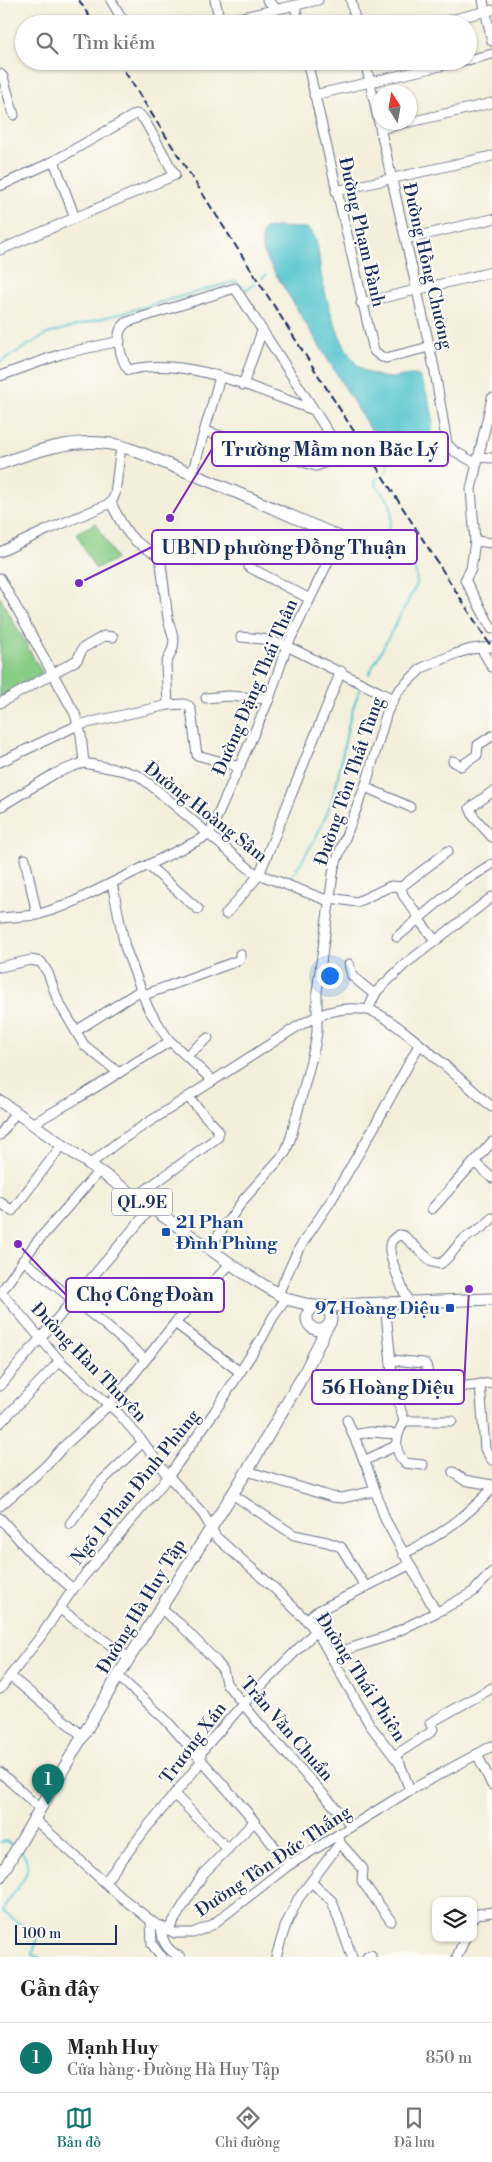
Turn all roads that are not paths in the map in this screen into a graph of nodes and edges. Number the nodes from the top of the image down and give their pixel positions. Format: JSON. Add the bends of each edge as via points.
{"nodes":[{"id":1,"x":111,"y":0,"type":"edge"},
{"id":2,"x":215,"y":0,"type":"edge"},
{"id":3,"x":318,"y":0,"type":"edge"},
{"id":4,"x":351,"y":0,"type":"edge"},
{"id":5,"x":483,"y":0,"type":"edge"},
{"id":6,"x":269,"y":1,"type":"edge"},
{"id":7,"x":295,"y":6,"type":"junction"},
{"id":8,"x":277,"y":9,"type":"junction"},
{"id":9,"x":489,"y":11,"type":"edge"},
{"id":10,"x":120,"y":15,"type":"edge"},
{"id":11,"x":216,"y":15,"type":"edge"},
{"id":12,"x":251,"y":15,"type":"edge"},
{"id":13,"x":297,"y":15,"type":"edge"},
{"id":14,"x":354,"y":15,"type":"edge"},
{"id":15,"x":472,"y":15,"type":"edge"},
{"id":16,"x":492,"y":41,"type":"edge"},
{"id":17,"x":492,"y":54,"type":"edge"},
{"id":18,"x":477,"y":58,"type":"edge"},
{"id":19,"x":309,"y":70,"type":"edge"},
{"id":20,"x":367,"y":70,"type":"edge"},
{"id":21,"x":424,"y":70,"type":"edge"},
{"id":22,"x":0,"y":74,"type":"edge"},
{"id":23,"x":370,"y":83,"type":"junction"},
{"id":24,"x":372,"y":91,"type":"edge"},
{"id":25,"x":314,"y":95,"type":"junction"},
{"id":26,"x":492,"y":102,"type":"edge"},
{"id":27,"x":14,"y":115,"type":"dead end"},
{"id":28,"x":417,"y":120,"type":"edge"},
{"id":29,"x":381,"y":130,"type":"edge"},
{"id":30,"x":492,"y":156,"type":"edge"},
{"id":31,"x":54,"y":161,"type":"junction"},
{"id":32,"x":392,"y":178,"type":"junction"},
{"id":33,"x":0,"y":186,"type":"edge"},
{"id":34,"x":336,"y":191,"type":"junction"},
{"id":35,"x":75,"y":218,"type":"junction"},
{"id":36,"x":492,"y":219,"type":"edge"},
{"id":37,"x":406,"y":239,"type":"junction"},
{"id":38,"x":0,"y":250,"type":"edge"},
{"id":39,"x":492,"y":272,"type":"edge"},
{"id":40,"x":417,"y":290,"type":"junction"},
{"id":41,"x":361,"y":303,"type":"junction"},
{"id":42,"x":262,"y":331,"type":"junction"},
{"id":43,"x":120,"y":341,"type":"junction"},
{"id":44,"x":429,"y":347,"type":"junction"},
{"id":45,"x":0,"y":376,"type":"edge"},
{"id":46,"x":220,"y":377,"type":"junction"},
{"id":47,"x":243,"y":385,"type":"junction"},
{"id":48,"x":492,"y":398,"type":"edge"},
{"id":49,"x":314,"y":410,"type":"junction"},
{"id":50,"x":205,"y":430,"type":"junction"},
{"id":51,"x":120,"y":446,"type":"junction"},
{"id":52,"x":492,"y":458,"type":"edge"},
{"id":53,"x":477,"y":461,"type":"junction"},
{"id":54,"x":0,"y":464,"type":"edge"},
{"id":55,"x":192,"y":474,"type":"junction"},
{"id":56,"x":111,"y":503,"type":"junction"},
{"id":57,"x":340,"y":537,"type":"joint"},
{"id":58,"x":475,"y":541,"type":"junction"},
{"id":59,"x":492,"y":543,"type":"edge"},
{"id":60,"x":0,"y":552,"type":"edge"},
{"id":61,"x":249,"y":567,"type":"dead end"},
{"id":62,"x":0,"y":578,"type":"edge"},
{"id":63,"x":310,"y":599,"type":"junction"},
{"id":64,"x":492,"y":629,"type":"edge"},
{"id":65,"x":241,"y":637,"type":"dead end"},
{"id":66,"x":113,"y":638,"type":"dead end"},
{"id":67,"x":288,"y":646,"type":"junction"},
{"id":68,"x":492,"y":647,"type":"edge"},
{"id":69,"x":480,"y":648,"type":"junction"},
{"id":70,"x":492,"y":667,"type":"edge"},
{"id":71,"x":341,"y":671,"type":"junction"},
{"id":72,"x":51,"y":673,"type":"junction"},
{"id":73,"x":206,"y":698,"type":"dead end"},
{"id":74,"x":269,"y":699,"type":"junction"},
{"id":75,"x":394,"y":699,"type":"junction"},
{"id":76,"x":0,"y":703,"type":"edge"},
{"id":77,"x":168,"y":705,"type":"junction"},
{"id":78,"x":78,"y":724,"type":"junction"},
{"id":79,"x":492,"y":736,"type":"edge"},
{"id":80,"x":453,"y":761,"type":"dead end"},
{"id":81,"x":0,"y":762,"type":"edge"},
{"id":82,"x":84,"y":763,"type":"junction"},
{"id":83,"x":240,"y":767,"type":"junction"},
{"id":84,"x":364,"y":787,"type":"junction"},
{"id":85,"x":492,"y":792,"type":"edge"},
{"id":86,"x":0,"y":807,"type":"edge"},
{"id":87,"x":410,"y":807,"type":"dead end"},
{"id":88,"x":490,"y":830,"type":"edge"},
{"id":89,"x":209,"y":836,"type":"junction"},
{"id":90,"x":448,"y":851,"type":"dead end"},
{"id":91,"x":25,"y":859,"type":"dead end"},
{"id":92,"x":492,"y":864,"type":"edge"},
{"id":93,"x":149,"y":866,"type":"junction"},
{"id":94,"x":259,"y":875,"type":"junction"},
{"id":95,"x":112,"y":883,"type":"junction"},
{"id":96,"x":401,"y":887,"type":"junction"},
{"id":97,"x":492,"y":897,"type":"edge"},
{"id":98,"x":330,"y":900,"type":"junction"},
{"id":99,"x":198,"y":909,"type":"dead end"},
{"id":100,"x":226,"y":914,"type":"dead end"},
{"id":101,"x":37,"y":915,"type":"junction"},
{"id":102,"x":0,"y":918,"type":"edge"},
{"id":103,"x":419,"y":918,"type":"junction"},
{"id":104,"x":397,"y":937,"type":"dead end"},
{"id":105,"x":435,"y":940,"type":"junction"},
{"id":106,"x":240,"y":954,"type":"dead end"},
{"id":107,"x":349,"y":964,"type":"dead end"},
{"id":108,"x":0,"y":967,"type":"edge"},
{"id":109,"x":142,"y":992,"type":"junction"},
{"id":110,"x":374,"y":995,"type":"junction"},
{"id":111,"x":368,"y":1010,"type":"junction"},
{"id":112,"x":317,"y":1015,"type":"junction"},
{"id":113,"x":76,"y":1031,"type":"junction"},
{"id":114,"x":208,"y":1038,"type":"dead end"},
{"id":115,"x":168,"y":1039,"type":"junction"},
{"id":116,"x":419,"y":1045,"type":"junction"},
{"id":117,"x":187,"y":1055,"type":"junction"},
{"id":118,"x":119,"y":1073,"type":"junction"},
{"id":119,"x":213,"y":1080,"type":"junction"},
{"id":120,"x":188,"y":1097,"type":"junction"},
{"id":121,"x":0,"y":1101,"type":"edge"},
{"id":122,"x":492,"y":1107,"type":"edge"},
{"id":123,"x":16,"y":1112,"type":"junction"},
{"id":124,"x":32,"y":1124,"type":"junction"},
{"id":125,"x":0,"y":1135,"type":"edge"},
{"id":126,"x":492,"y":1142,"type":"edge"},
{"id":127,"x":62,"y":1145,"type":"junction"},
{"id":128,"x":474,"y":1162,"type":"junction"},
{"id":129,"x":89,"y":1164,"type":"junction"},
{"id":130,"x":98,"y":1172,"type":"junction"},
{"id":131,"x":492,"y":1178,"type":"edge"},
{"id":132,"x":136,"y":1197,"type":"junction"},
{"id":133,"x":0,"y":1202,"type":"edge"},
{"id":134,"x":151,"y":1208,"type":"junction"},
{"id":135,"x":432,"y":1209,"type":"dead end"},
{"id":136,"x":492,"y":1218,"type":"edge"},
{"id":137,"x":209,"y":1248,"type":"junction"},
{"id":138,"x":22,"y":1260,"type":"junction"},
{"id":139,"x":230,"y":1264,"type":"junction"},
{"id":140,"x":1,"y":1291,"type":"edge"},
{"id":141,"x":282,"y":1297,"type":"junction"},
{"id":142,"x":73,"y":1299,"type":"junction"},
{"id":143,"x":492,"y":1299,"type":"edge"},
{"id":144,"x":408,"y":1302,"type":"junction"},
{"id":145,"x":385,"y":1303,"type":"junction"},
{"id":146,"x":360,"y":1304,"type":"junction"},
{"id":147,"x":320,"y":1307,"type":"junction"},
{"id":148,"x":308,"y":1322,"type":"junction"},
{"id":149,"x":175,"y":1323,"type":"junction"},
{"id":150,"x":328,"y":1324,"type":"junction"},
{"id":151,"x":40,"y":1340,"type":"junction"},
{"id":152,"x":313,"y":1353,"type":"junction"},
{"id":153,"x":145,"y":1359,"type":"junction"},
{"id":154,"x":390,"y":1360,"type":"junction"},
{"id":155,"x":60,"y":1362,"type":"junction"},
{"id":156,"x":240,"y":1372,"type":"junction"},
{"id":157,"x":492,"y":1383,"type":"edge"},
{"id":158,"x":480,"y":1384,"type":"junction"},
{"id":159,"x":0,"y":1386,"type":"edge"},
{"id":160,"x":110,"y":1404,"type":"junction"},
{"id":161,"x":347,"y":1420,"type":"dead end"},
{"id":162,"x":404,"y":1421,"type":"junction"},
{"id":163,"x":452,"y":1421,"type":"dead end"},
{"id":164,"x":0,"y":1423,"type":"edge"},
{"id":165,"x":352,"y":1434,"type":"junction"},
{"id":166,"x":397,"y":1434,"type":"junction"},
{"id":167,"x":143,"y":1442,"type":"junction"},
{"id":168,"x":395,"y":1446,"type":"junction"},
{"id":169,"x":492,"y":1460,"type":"edge"},
{"id":170,"x":364,"y":1461,"type":"junction"},
{"id":171,"x":423,"y":1465,"type":"dead end"},
{"id":172,"x":247,"y":1471,"type":"junction"},
{"id":173,"x":453,"y":1472,"type":"dead end"},
{"id":174,"x":168,"y":1477,"type":"junction"},
{"id":175,"x":492,"y":1485,"type":"edge"},
{"id":176,"x":492,"y":1489,"type":"edge"},
{"id":177,"x":375,"y":1491,"type":"junction"},
{"id":178,"x":232,"y":1494,"type":"junction"},
{"id":179,"x":0,"y":1506,"type":"edge"},
{"id":180,"x":0,"y":1518,"type":"edge"},
{"id":181,"x":70,"y":1524,"type":"dead end"},
{"id":182,"x":211,"y":1526,"type":"junction"},
{"id":183,"x":403,"y":1554,"type":"junction"},
{"id":184,"x":409,"y":1565,"type":"junction"},
{"id":185,"x":492,"y":1572,"type":"edge"},
{"id":186,"x":365,"y":1586,"type":"junction"},
{"id":187,"x":73,"y":1589,"type":"junction"},
{"id":188,"x":60,"y":1609,"type":"junction"},
{"id":189,"x":161,"y":1609,"type":"junction"},
{"id":190,"x":436,"y":1612,"type":"junction"},
{"id":191,"x":306,"y":1620,"type":"junction"},
{"id":192,"x":316,"y":1632,"type":"junction"},
{"id":193,"x":330,"y":1655,"type":"junction"},
{"id":194,"x":129,"y":1658,"type":"junction"},
{"id":195,"x":10,"y":1676,"type":"junction"},
{"id":196,"x":118,"y":1676,"type":"junction"},
{"id":197,"x":492,"y":1688,"type":"edge"},
{"id":198,"x":0,"y":1689,"type":"edge"},
{"id":199,"x":244,"y":1704,"type":"junction"},
{"id":200,"x":83,"y":1736,"type":"junction"},
{"id":201,"x":492,"y":1746,"type":"edge"},
{"id":202,"x":477,"y":1754,"type":"junction"},
{"id":203,"x":394,"y":1756,"type":"junction"},
{"id":204,"x":201,"y":1761,"type":"junction"},
{"id":205,"x":0,"y":1772,"type":"edge"},
{"id":206,"x":492,"y":1786,"type":"edge"},
{"id":207,"x":410,"y":1790,"type":"junction"},
{"id":208,"x":174,"y":1794,"type":"junction"},
{"id":209,"x":37,"y":1814,"type":"junction"},
{"id":210,"x":254,"y":1822,"type":"junction"},
{"id":211,"x":352,"y":1826,"type":"junction"},
{"id":212,"x":339,"y":1838,"type":"junction"},
{"id":213,"x":228,"y":1849,"type":"junction"},
{"id":214,"x":289,"y":1865,"type":"junction"},
{"id":215,"x":0,"y":1877,"type":"edge"},
{"id":216,"x":105,"y":1882,"type":"junction"},
{"id":217,"x":311,"y":1882,"type":"junction"},
{"id":218,"x":492,"y":1912,"type":"edge"},
{"id":219,"x":477,"y":1915,"type":"edge"},
{"id":220,"x":151,"y":1921,"type":"junction"},
{"id":221,"x":390,"y":1921,"type":"dead end"},
{"id":222,"x":165,"y":1928,"type":"junction"},
{"id":223,"x":463,"y":1942,"type":"edge"},
{"id":224,"x":161,"y":1957,"type":"edge"},
{"id":225,"x":180,"y":1957,"type":"edge"},
{"id":226,"x":276,"y":1957,"type":"edge"},
{"id":227,"x":352,"y":1957,"type":"edge"},
{"id":228,"x":457,"y":1957,"type":"edge"}],
"edges":[{"from":1,"to":10,"type":"street"},
{"from":2,"to":11,"type":"street"},
{"from":3,"to":7,"type":"street"},
{"from":4,"to":14,"type":"street"},
{"from":5,"to":9,"type":"street"},
{"from":6,"to":8,"type":"street"},
{"from":7,"to":8,"type":"street"},
{"from":7,"to":13,"type":"street"},
{"from":8,"to":12,"type":"street"},
{"from":9,"to":15,"type":"street"},
{"from":9,"to":16,"type":"street"},
{"from":17,"to":18,"type":"street"},
{"from":19,"to":25,"type":"street","name":"Đường Phạm Bành"},
{"from":20,"to":23,"type":"street","name":"Đường Hồng Chương"},
{"from":21,"to":23,"type":"street"},
{"from":22,"to":27,"type":"street"},
{"from":23,"to":24,"type":"street","name":"Đường Hồng Chương"},
{"from":23,"to":25,"type":"street"},
{"from":25,"to":34,"type":"street","name":"Đường Phạm Bành"},
{"from":26,"to":28,"type":"street"},
{"from":29,"to":32,"type":"street","name":"Đường Hồng Chương"},
{"from":30,"to":32,"type":"street"},
{"from":31,"to":33,"type":"street"},
{"from":31,"to":35,"type":"street"},
{"from":31,"to":35,"type":"street","via":[[136,114],[145,121],[175,174]]},
{"from":32,"to":34,"type":"street"},
{"from":32,"to":37,"type":"street","name":"Đường Hồng Chương"},
{"from":34,"to":41,"type":"street","name":"Đường Phạm Bành"},
{"from":35,"to":38,"type":"street"},
{"from":36,"to":37,"type":"street"},
{"from":37,"to":40,"type":"street","name":"Đường Hồng Chương"},
{"from":39,"to":40,"type":"street"},
{"from":40,"to":41,"type":"street"},
{"from":40,"to":44,"type":"street","name":"Đường Hồng Chương"},
{"from":41,"to":44,"type":"street","name":"Đường Phạm Bành","via":[[372,348],[377,355],[386,358]]},
{"from":42,"to":43,"type":"street","via":[[235,288],[127,322],[121,328]]},
{"from":42,"to":47,"type":"street"},
{"from":42,"to":49,"type":"street"},
{"from":43,"to":45,"type":"street","via":[[61,354]]},
{"from":43,"to":46,"type":"street","via":[[125,366],[129,370],[155,365],[178,366]]},
{"from":44,"to":53,"type":"street","name":"Đường Hồng Chương","via":[[447,444],[454,451]]},
{"from":46,"to":47,"type":"street"},
{"from":46,"to":50,"type":"street"},
{"from":47,"to":49,"type":"street"},
{"from":48,"to":53,"type":"street"},
{"from":49,"to":50,"type":"street","via":[[333,444],[324,463],[316,466]]},
{"from":50,"to":55,"type":"street"},
{"from":51,"to":54,"type":"main road","via":[[88,442],[61,446],[31,452]]},
{"from":51,"to":55,"type":"main road"},
{"from":51,"to":56,"type":"street","via":[[115,494]]},
{"from":52,"to":53,"type":"street"},
{"from":53,"to":58,"type":"street","via":[[471,489]]},
{"from":55,"to":57,"type":"main road"},
{"from":56,"to":60,"type":"street"},
{"from":56,"to":77,"type":"street","via":[[132,538],[142,548],[160,556],[174,640],[166,664]]},
{"from":57,"to":63,"type":"street","name":"Đường Đặng Thái Thân"},
{"from":58,"to":59,"type":"street"},
{"from":58,"to":64,"type":"street","via":[[471,569],[465,580]]},
{"from":61,"to":63,"type":"street"},
{"from":62,"to":72,"type":"street"},
{"from":63,"to":67,"type":"street","name":"Đường Đặng Thái Thân"},
{"from":65,"to":67,"type":"street"},
{"from":66,"to":72,"type":"street","via":[[101,638],[83,648],[77,660]]},
{"from":67,"to":71,"type":"street"},
{"from":67,"to":74,"type":"street","name":"Đường Đặng Thái Thân"},
{"from":68,"to":69,"type":"street","name":"Đường Tôn Thất Tùng"},
{"from":69,"to":70,"type":"street"},
{"from":69,"to":75,"type":"street","name":"Đường Tôn Thất Tùng","via":[[422,668],[406,681]]},
{"from":71,"to":75,"type":"street"},
{"from":71,"to":94,"type":"street"},
{"from":72,"to":76,"type":"street"},
{"from":72,"to":78,"type":"street"},
{"from":73,"to":74,"type":"street"},
{"from":74,"to":83,"type":"street","name":"Đường Đặng Thái Thân"},
{"from":75,"to":84,"type":"street","name":"Đường Tôn Thất Tùng"},
{"from":77,"to":78,"type":"street"},
{"from":77,"to":83,"type":"street","via":[[189,706],[197,755]]},
{"from":78,"to":81,"type":"street"},
{"from":78,"to":82,"type":"street"},
{"from":79,"to":80,"type":"street","via":[[478,745],[478,755],[461,766]]},
{"from":82,"to":86,"type":"street","via":[[54,774]]},
{"from":82,"to":89,"type":"street","name":"Đường Hoàng Sâm","via":[[139,776]]},
{"from":83,"to":89,"type":"street","name":"Đường Đặng Thái Thân"},
{"from":84,"to":87,"type":"street"},
{"from":84,"to":98,"type":"street","name":"Đường Tôn Thất Tùng","via":[[337,856]]},
{"from":85,"to":88,"type":"street","via":[[470,808],[474,817]]},
{"from":89,"to":93,"type":"street"},
{"from":89,"to":94,"type":"street","name":"Đường Hoàng Sâm"},
{"from":90,"to":96,"type":"street"},
{"from":91,"to":101,"type":"street"},
{"from":92,"to":103,"type":"street","via":[[460,884]]},
{"from":93,"to":95,"type":"street"},
{"from":93,"to":99,"type":"street"},
{"from":94,"to":98,"type":"street","name":"Đường Hoàng Sâm"},
{"from":94,"to":100,"type":"street"},
{"from":95,"to":101,"type":"street","via":[[66,906]]},
{"from":95,"to":109,"type":"street","via":[[126,947]]},
{"from":96,"to":98,"type":"street","name":"Đường Hoàng Sâm","via":[[391,886],[357,902]]},
{"from":96,"to":103,"type":"street"},
{"from":97,"to":105,"type":"street"},
{"from":98,"to":112,"type":"street","name":"Đường Tôn Thất Tùng","via":[[317,992]]},
{"from":101,"to":102,"type":"street"},
{"from":103,"to":104,"type":"street"},
{"from":103,"to":105,"type":"street"},
{"from":105,"to":110,"type":"street"},
{"from":106,"to":109,"type":"street","via":[[237,961]]},
{"from":107,"to":110,"type":"street","via":[[352,976]]},
{"from":108,"to":113,"type":"street","via":[[38,960],[48,973],[58,1001]]},
{"from":109,"to":113,"type":"street"},
{"from":109,"to":115,"type":"street"},
{"from":110,"to":111,"type":"street"},
{"from":111,"to":112,"type":"street","via":[[334,1010]]},
{"from":111,"to":116,"type":"street","via":[[390,1020]]},
{"from":112,"to":119,"type":"street"},
{"from":112,"to":137,"type":"street","name":"Đường Tôn Thất Tùng","via":[[315,1045],[285,1153],[244,1199]]},
{"from":113,"to":118,"type":"street","via":[[84,1045]]},
{"from":114,"to":117,"type":"street"},
{"from":115,"to":117,"type":"street"},
{"from":115,"to":118,"type":"street","via":[[169,1042]]},
{"from":116,"to":122,"type":"street"},
{"from":116,"to":141,"type":"street","name":"Ngõ 1 Phan Đình Phùng","via":[[332,1199],[298,1250]]},
{"from":117,"to":119,"type":"street"},
{"from":118,"to":124,"type":"street"},
{"from":119,"to":120,"type":"street"},
{"from":120,"to":129,"type":"street"},
{"from":120,"to":132,"type":"street","via":[[218,1130],[218,1136]]},
{"from":121,"to":123,"type":"main road","number":"QL.9E"},
{"from":123,"to":124,"type":"main road","number":"QL.9E"},
{"from":123,"to":125,"type":"street"},
{"from":124,"to":127,"type":"main road","number":"QL.9E"},
{"from":126,"to":128,"type":"street"},
{"from":127,"to":129,"type":"main road","number":"QL.9E"},
{"from":127,"to":133,"type":"street","via":[[12,1211]]},
{"from":128,"to":131,"type":"street"},
{"from":128,"to":135,"type":"street"},
{"from":129,"to":130,"type":"main road","number":"QL.9E"},
{"from":130,"to":132,"type":"main road","number":"QL.9E"},
{"from":130,"to":138,"type":"street"},
{"from":132,"to":134,"type":"main road","number":"QL.9E"},
{"from":134,"to":137,"type":"main road","number":"QL.9E"},
{"from":134,"to":142,"type":"street"},
{"from":136,"to":144,"type":"street","via":[[440,1264],[404,1236],[399,1234],[393,1239],[390,1246],[392,1256]]},
{"from":137,"to":139,"type":"main road","number":"QL.9E"},
{"from":138,"to":140,"type":"street"},
{"from":138,"to":142,"type":"street"},
{"from":139,"to":141,"type":"main road","number":"QL.9E"},
{"from":139,"to":149,"type":"street"},
{"from":140,"to":151,"type":"street","name":"Đường Hàn Thuyên"},
{"from":141,"to":147,"type":"main road","number":"QL.9E"},
{"from":141,"to":148,"type":"main road","number":"QL.9E"},
{"from":141,"to":156,"type":"street","name":"Ngõ 1 Phan Đình Phùng"},
{"from":142,"to":151,"type":"street"},
{"from":142,"to":153,"type":"street"},
{"from":143,"to":144,"type":"main road","number":"QL.9E"},
{"from":144,"to":145,"type":"main road","number":"QL.9E"},
{"from":145,"to":146,"type":"main road","number":"QL.9E"},
{"from":145,"to":154,"type":"street"},
{"from":146,"to":147,"type":"main road","number":"QL.9E"},
{"from":146,"to":150,"type":"main road","number":"QL.9E","via":[[342,1312]]},
{"from":147,"to":148,"type":"main road","via":[[309,1313]]},
{"from":147,"to":150,"type":"main road","via":[[329,1313]]},
{"from":148,"to":150,"type":"main road","via":[[316,1330]]},
{"from":148,"to":152,"type":"main road"},
{"from":149,"to":153,"type":"street"},
{"from":149,"to":156,"type":"street"},
{"from":150,"to":152,"type":"main road","name":"Đường Hà Huy Tập"},
{"from":151,"to":155,"type":"street","name":"Đường Hàn Thuyên"},
{"from":151,"to":159,"type":"street"},
{"from":152,"to":172,"type":"main road","name":"Đường Hà Huy Tập"},
{"from":153,"to":160,"type":"street"},
{"from":154,"to":158,"type":"street","via":[[426,1365],[432,1384],[437,1388]]},
{"from":154,"to":162,"type":"street"},
{"from":155,"to":160,"type":"street","name":"Đường Hàn Thuyên"},
{"from":155,"to":164,"type":"street"},
{"from":156,"to":174,"type":"street","name":"Ngõ 1 Phan Đình Phùng"},
{"from":157,"to":158,"type":"street"},
{"from":158,"to":169,"type":"street","via":[[485,1449]]},
{"from":160,"to":167,"type":"street","name":"Đường Hàn Thuyên"},
{"from":160,"to":179,"type":"street"},
{"from":161,"to":165,"type":"street"},
{"from":162,"to":163,"type":"street"},
{"from":162,"to":166,"type":"street"},
{"from":165,"to":166,"type":"street"},
{"from":165,"to":170,"type":"street"},
{"from":166,"to":168,"type":"street"},
{"from":167,"to":174,"type":"street","name":"Đường Hàn Thuyên"},
{"from":167,"to":181,"type":"street","via":[[100,1483]]},
{"from":168,"to":170,"type":"street"},
{"from":168,"to":171,"type":"street","via":[[405,1463]]},
{"from":170,"to":177,"type":"street"},
{"from":172,"to":177,"type":"street","via":[[332,1497]]},
{"from":172,"to":178,"type":"main road","name":"Đường Hà Huy Tập"},
{"from":173,"to":175,"type":"street","via":[[464,1480]]},
{"from":174,"to":182,"type":"street","name":"Đường Hàn Thuyên"},
{"from":174,"to":187,"type":"street","name":"Ngõ 1 Phan Đình Phùng"},
{"from":176,"to":183,"type":"street","via":[[462,1518],[423,1545]]},
{"from":177,"to":183,"type":"street"},
{"from":178,"to":182,"type":"main road","name":"Đường Hà Huy Tập"},
{"from":178,"to":186,"type":"street","via":[[294,1535],[340,1547]]},
{"from":180,"to":187,"type":"street","via":[[32,1554]]},
{"from":182,"to":189,"type":"main road","name":"Đường Hà Huy Tập"},
{"from":182,"to":191,"type":"street","name":"Đường Thái Phiên","via":[[216,1537]]},
{"from":183,"to":184,"type":"street"},
{"from":184,"to":186,"type":"street"},
{"from":184,"to":190,"type":"street"},
{"from":185,"to":190,"type":"street","via":[[473,1592]]},
{"from":186,"to":191,"type":"street"},
{"from":187,"to":188,"type":"street","name":"Ngõ 1 Phan Đình Phùng"},
{"from":188,"to":194,"type":"street"},
{"from":188,"to":195,"type":"street","name":"Ngõ 1 Phan Đình Phùng"},
{"from":189,"to":194,"type":"main road","name":"Đường Hà Huy Tập"},
{"from":189,"to":199,"type":"street","name":"Trần Văn Chuẩn","via":[[216,1661],[223,1670],[226,1683]]},
{"from":190,"to":193,"type":"street","via":[[388,1636]]},
{"from":191,"to":192,"type":"street","name":"Đường Thái Phiên"},
{"from":192,"to":193,"type":"street","name":"Đường Thái Phiên"},
{"from":192,"to":199,"type":"street","name":"Trương Xán"},
{"from":193,"to":203,"type":"street","name":"Đường Thái Phiên","via":[[370,1725]]},
{"from":194,"to":196,"type":"main road","name":"Đường Hà Huy Tập"},
{"from":195,"to":198,"type":"street","name":"Ngõ 1 Phan Đình Phùng"},
{"from":195,"to":200,"type":"street"},
{"from":196,"to":200,"type":"main road","name":"Đường Hà Huy Tập"},
{"from":196,"to":204,"type":"street","via":[[166,1720]]},
{"from":197,"to":203,"type":"street","via":[[430,1723],[431,1732]]},
{"from":199,"to":204,"type":"street","name":"Trương Xán","via":[[206,1746],[201,1753]]},
{"from":199,"to":211,"type":"street","name":"Trần Văn Chuẩn"},
{"from":200,"to":209,"type":"main road","name":"Đường Hà Huy Tập"},
{"from":201,"to":202,"type":"street","name":"Đường Tôn Đức Thắng"},
{"from":202,"to":206,"type":"street"},
{"from":202,"to":207,"type":"street","name":"Đường Tôn Đức Thắng"},
{"from":203,"to":207,"type":"street","name":"Đường Thái Phiên"},
{"from":204,"to":208,"type":"street","name":"Trương Xán"},
{"from":204,"to":210,"type":"street"},
{"from":205,"to":209,"type":"street","name":"Đường Tôn Đức Thắng"},
{"from":207,"to":211,"type":"street","name":"Đường Tôn Đức Thắng"},
{"from":208,"to":213,"type":"street"},
{"from":208,"to":216,"type":"street","name":"Trương Xán"},
{"from":209,"to":215,"type":"main road","name":"Đường Hà Huy Tập"},
{"from":209,"to":216,"type":"street","name":"Đường Tôn Đức Thắng"},
{"from":210,"to":213,"type":"street"},
{"from":210,"to":214,"type":"street"},
{"from":211,"to":212,"type":"street","name":"Đường Tôn Đức Thắng"},
{"from":212,"to":214,"type":"street","name":"Đường Tôn Đức Thắng"},
{"from":212,"to":217,"type":"street"},
{"from":212,"to":221,"type":"street","via":[[363,1869],[362,1881]]},
{"from":213,"to":222,"type":"street","via":[[198,1880],[189,1898]]},
{"from":214,"to":222,"type":"street","name":"Đường Tôn Đức Thắng","via":[[212,1925],[183,1934]]},
{"from":216,"to":220,"type":"street","name":"Đường Tôn Đức Thắng"},
{"from":217,"to":226,"type":"street","via":[[285,1927]]},
{"from":217,"to":227,"type":"street","via":[[332,1901]]},
{"from":218,"to":219,"type":"street"},
{"from":220,"to":222,"type":"street","name":"Đường Tôn Đức Thắng"},
{"from":220,"to":224,"type":"street","via":[[152,1944]]},
{"from":222,"to":225,"type":"street","via":[[161,1940],[168,1951]]},
{"from":223,"to":228,"type":"street"}]}
